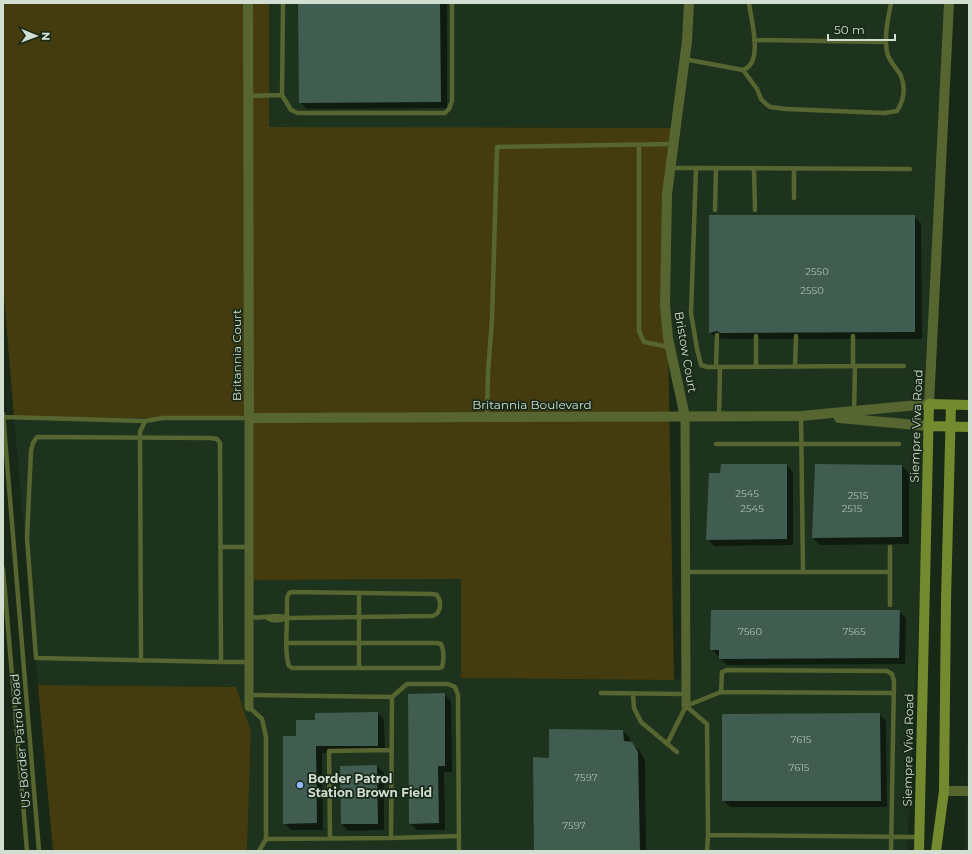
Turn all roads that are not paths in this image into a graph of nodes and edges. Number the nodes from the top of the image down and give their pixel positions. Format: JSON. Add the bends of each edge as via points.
{"nodes":[{"id":1,"x":248,"y":3,"type":"edge"},
{"id":2,"x":283,"y":3,"type":"edge"},
{"id":3,"x":452,"y":3,"type":"edge"},
{"id":4,"x":689,"y":3,"type":"edge"},
{"id":5,"x":749,"y":3,"type":"edge"},
{"id":6,"x":891,"y":3,"type":"edge"},
{"id":7,"x":949,"y":3,"type":"edge"},
{"id":8,"x":754,"y":40,"type":"junction"},
{"id":9,"x":886,"y":42,"type":"junction"},
{"id":10,"x":684,"y":60,"type":"junction"},
{"id":11,"x":743,"y":70,"type":"junction"},
{"id":12,"x":282,"y":95,"type":"junction"},
{"id":13,"x":248,"y":96,"type":"junction"},
{"id":14,"x":673,"y":144,"type":"junction"},
{"id":15,"x":640,"y":145,"type":"junction"},
{"id":16,"x":671,"y":168,"type":"junction"},
{"id":17,"x":696,"y":168,"type":"junction"},
{"id":18,"x":716,"y":168,"type":"junction"},
{"id":19,"x":754,"y":169,"type":"junction"},
{"id":20,"x":794,"y":169,"type":"junction"},
{"id":21,"x":910,"y":169,"type":"dead end"},
{"id":22,"x":794,"y":198,"type":"dead end"},
{"id":23,"x":716,"y":210,"type":"dead end"},
{"id":24,"x":755,"y":210,"type":"dead end"},
{"id":25,"x":717,"y":335,"type":"dead end"},
{"id":26,"x":756,"y":336,"type":"dead end"},
{"id":27,"x":796,"y":336,"type":"dead end"},
{"id":28,"x":853,"y":336,"type":"dead end"},
{"id":29,"x":670,"y":347,"type":"junction"},
{"id":30,"x":854,"y":366,"type":"junction"},
{"id":31,"x":904,"y":366,"type":"dead end"},
{"id":32,"x":718,"y":367,"type":"junction"},
{"id":33,"x":756,"y":367,"type":"junction"},
{"id":34,"x":795,"y":367,"type":"junction"},
{"id":35,"x":929,"y":404,"type":"junction"},
{"id":36,"x":952,"y":405,"type":"junction"},
{"id":37,"x":969,"y":405,"type":"edge"},
{"id":38,"x":854,"y":412,"type":"junction"},
{"id":39,"x":3,"y":414,"type":"edge"},
{"id":40,"x":816,"y":415,"type":"junction"},
{"id":41,"x":801,"y":416,"type":"junction"},
{"id":42,"x":3,"y":417,"type":"edge"},
{"id":43,"x":685,"y":417,"type":"junction"},
{"id":44,"x":719,"y":417,"type":"junction"},
{"id":45,"x":249,"y":418,"type":"junction"},
{"id":46,"x":487,"y":418,"type":"junction"},
{"id":47,"x":145,"y":421,"type":"junction"},
{"id":48,"x":928,"y":426,"type":"junction"},
{"id":49,"x":951,"y":426,"type":"junction"},
{"id":50,"x":969,"y":427,"type":"edge"},
{"id":51,"x":140,"y":437,"type":"junction"},
{"id":52,"x":716,"y":444,"type":"dead end"},
{"id":53,"x":802,"y":444,"type":"junction"},
{"id":54,"x":899,"y":444,"type":"dead end"},
{"id":55,"x":220,"y":547,"type":"junction"},
{"id":56,"x":249,"y":547,"type":"junction"},
{"id":57,"x":890,"y":547,"type":"dead end"},
{"id":58,"x":3,"y":569,"type":"edge"},
{"id":59,"x":685,"y":572,"type":"junction"},
{"id":60,"x":803,"y":572,"type":"junction"},
{"id":61,"x":890,"y":572,"type":"junction"},
{"id":62,"x":359,"y":593,"type":"junction"},
{"id":63,"x":890,"y":605,"type":"dead end"},
{"id":64,"x":249,"y":617,"type":"junction"},
{"id":65,"x":359,"y":617,"type":"junction"},
{"id":66,"x":287,"y":618,"type":"junction"},
{"id":67,"x":287,"y":643,"type":"junction"},
{"id":68,"x":359,"y":643,"type":"junction"},
{"id":69,"x":141,"y":661,"type":"junction"},
{"id":70,"x":220,"y":662,"type":"junction"},
{"id":71,"x":249,"y":662,"type":"junction"},
{"id":72,"x":359,"y":668,"type":"junction"},
{"id":73,"x":721,"y":692,"type":"junction"},
{"id":74,"x":601,"y":693,"type":"dead end"},
{"id":75,"x":894,"y":693,"type":"junction"},
{"id":76,"x":633,"y":694,"type":"junction"},
{"id":77,"x":686,"y":694,"type":"junction"},
{"id":78,"x":249,"y":695,"type":"junction"},
{"id":79,"x":392,"y":697,"type":"junction"},
{"id":80,"x":686,"y":706,"type":"junction"},
{"id":81,"x":249,"y":707,"type":"joint"},
{"id":82,"x":667,"y":744,"type":"junction"},
{"id":83,"x":392,"y":750,"type":"junction"},
{"id":84,"x":677,"y":752,"type":"dead end"},
{"id":85,"x":944,"y":791,"type":"junction"},
{"id":86,"x":969,"y":792,"type":"edge"},
{"id":87,"x":708,"y":835,"type":"junction"},
{"id":88,"x":459,"y":836,"type":"junction"},
{"id":89,"x":891,"y":836,"type":"junction"},
{"id":90,"x":919,"y":837,"type":"junction"},
{"id":91,"x":330,"y":838,"type":"junction"},
{"id":92,"x":391,"y":838,"type":"junction"},
{"id":93,"x":266,"y":839,"type":"junction"},
{"id":94,"x":27,"y":851,"type":"edge"},
{"id":95,"x":39,"y":851,"type":"edge"},
{"id":96,"x":259,"y":851,"type":"edge"},
{"id":97,"x":459,"y":851,"type":"edge"},
{"id":98,"x":707,"y":851,"type":"edge"},
{"id":99,"x":891,"y":851,"type":"edge"},
{"id":100,"x":919,"y":851,"type":"edge"},
{"id":101,"x":936,"y":851,"type":"edge"}],
"edges":[{"from":1,"to":13,"type":"street","name":"Britannia Court"},
{"from":2,"to":12,"type":"lane"},
{"from":3,"to":12,"type":"lane","via":[[452,101],[450,109],[445,113],[298,113],[291,110]]},
{"from":4,"to":10,"type":"street","name":"Bristow Court"},
{"from":5,"to":8,"type":"lane"},
{"from":6,"to":9,"type":"lane"},
{"from":7,"to":35,"type":"street","name":"Siempre Viva Road"},
{"from":8,"to":9,"type":"lane"},
{"from":8,"to":11,"type":"lane","via":[[755,54],[750,66]]},
{"from":9,"to":11,"type":"lane","via":[[887,54],[900,76],[904,93],[902,103],[896,111],[884,113],[786,110],[770,106],[761,99]]},
{"from":10,"to":11,"type":"lane"},
{"from":10,"to":14,"type":"street","name":"Bristow Court"},
{"from":12,"to":13,"type":"lane"},
{"from":13,"to":45,"type":"street","name":"Britannia Court"},
{"from":14,"to":15,"type":"lane"},
{"from":14,"to":16,"type":"street","name":"Bristow Court"},
{"from":15,"to":29,"type":"lane","via":[[639,331],[644,342]]},
{"from":15,"to":46,"type":"lane","via":[[497,147]]},
{"from":16,"to":17,"type":"lane"},
{"from":16,"to":29,"type":"street","name":"Bristow Court","via":[[665,305]]},
{"from":17,"to":18,"type":"lane"},
{"from":17,"to":32,"type":"lane","via":[[691,313],[701,365]]},
{"from":18,"to":19,"type":"lane"},
{"from":18,"to":23,"type":"lane"},
{"from":19,"to":20,"type":"lane"},
{"from":19,"to":24,"type":"lane"},
{"from":20,"to":21,"type":"lane"},
{"from":20,"to":22,"type":"lane"},
{"from":25,"to":32,"type":"lane"},
{"from":26,"to":33,"type":"lane"},
{"from":27,"to":34,"type":"lane"},
{"from":28,"to":30,"type":"lane"},
{"from":29,"to":43,"type":"street","name":"Bristow Court"},
{"from":30,"to":31,"type":"lane"},
{"from":30,"to":34,"type":"lane"},
{"from":30,"to":38,"type":"lane"},
{"from":32,"to":33,"type":"lane"},
{"from":32,"to":44,"type":"lane"},
{"from":33,"to":34,"type":"lane"},
{"from":35,"to":36,"type":"main road","name":"Britannia Boulevard"},
{"from":35,"to":38,"type":"street","name":"Britannia Boulevard"},
{"from":35,"to":48,"type":"main road","name":"Siempre Viva Road"},
{"from":36,"to":37,"type":"main road","name":"Britannia Boulevard"},
{"from":36,"to":49,"type":"main road"},
{"from":38,"to":40,"type":"street","name":"Britannia Boulevard"},
{"from":39,"to":42,"type":"lane","name":"US Border Patrol Road"},
{"from":40,"to":41,"type":"street","name":"Britannia Boulevard"},
{"from":40,"to":48,"type":"street","name":"Britannia Boulevard"},
{"from":41,"to":44,"type":"street","name":"Britannia Boulevard"},
{"from":41,"to":53,"type":"lane"},
{"from":42,"to":47,"type":"lane"},
{"from":42,"to":95,"type":"lane","name":"US Border Patrol Road"},
{"from":43,"to":44,"type":"street","name":"Britannia Boulevard"},
{"from":43,"to":46,"type":"street","name":"Britannia Boulevard"},
{"from":43,"to":59,"type":"street","name":"Bristow Court"},
{"from":45,"to":46,"type":"street","name":"Britannia Boulevard"},
{"from":45,"to":47,"type":"lane","via":[[163,418]]},
{"from":45,"to":56,"type":"street","name":"Britannia Court"},
{"from":47,"to":51,"type":"lane"},
{"from":48,"to":49,"type":"main road","name":"Britannia Boulevard"},
{"from":48,"to":90,"type":"main road","name":"Siempre Viva Road"},
{"from":49,"to":50,"type":"main road","name":"Britannia Boulevard"},
{"from":49,"to":85,"type":"main road"},
{"from":51,"to":55,"type":"lane","via":[[211,438],[217,439],[220,443]]},
{"from":51,"to":69,"type":"lane"},
{"from":51,"to":69,"type":"lane","via":[[37,437],[31,451],[27,538],[36,658]]},
{"from":52,"to":53,"type":"lane"},
{"from":53,"to":54,"type":"lane"},
{"from":53,"to":60,"type":"lane"},
{"from":55,"to":56,"type":"lane"},
{"from":55,"to":70,"type":"lane"},
{"from":56,"to":64,"type":"street","name":"Britannia Court"},
{"from":57,"to":61,"type":"lane"},
{"from":58,"to":94,"type":"lane"},
{"from":59,"to":60,"type":"lane"},
{"from":59,"to":77,"type":"street","name":"Bristow Court"},
{"from":60,"to":61,"type":"lane"},
{"from":61,"to":63,"type":"lane"},
{"from":62,"to":65,"type":"lane"},
{"from":62,"to":65,"type":"lane","via":[[437,595],[440,611],[433,616]]},
{"from":62,"to":66,"type":"lane","via":[[289,593]]},
{"from":64,"to":66,"type":"lane","via":[[266,617],[269,620]]},
{"from":64,"to":71,"type":"street","name":"Britannia Court"},
{"from":65,"to":66,"type":"lane"},
{"from":65,"to":68,"type":"lane"},
{"from":66,"to":67,"type":"lane"},
{"from":67,"to":68,"type":"lane"},
{"from":67,"to":72,"type":"lane","via":[[287,662],[292,668]]},
{"from":68,"to":72,"type":"lane"},
{"from":68,"to":72,"type":"lane","via":[[437,643],[443,647],[442,668]]},
{"from":69,"to":70,"type":"lane"},
{"from":70,"to":71,"type":"lane"},
{"from":71,"to":78,"type":"street","name":"Britannia Court"},
{"from":73,"to":75,"type":"lane"},
{"from":73,"to":75,"type":"lane","via":[[722,672],[727,670],[868,670],[887,671],[892,674]]},
{"from":73,"to":80,"type":"lane"},
{"from":74,"to":76,"type":"lane"},
{"from":75,"to":89,"type":"lane"},
{"from":76,"to":77,"type":"lane"},
{"from":76,"to":82,"type":"lane","via":[[634,708],[641,722]]},
{"from":77,"to":80,"type":"street","name":"Bristow Court"},
{"from":78,"to":79,"type":"lane"},
{"from":78,"to":81,"type":"street","name":"Britannia Court"},
{"from":79,"to":83,"type":"lane"},
{"from":79,"to":88,"type":"lane","via":[[408,684],[448,684],[455,687],[458,695]]},
{"from":80,"to":82,"type":"lane"},
{"from":80,"to":87,"type":"lane","via":[[707,724]]},
{"from":81,"to":93,"type":"lane","via":[[262,719],[266,737]]},
{"from":82,"to":84,"type":"lane"},
{"from":83,"to":91,"type":"lane","via":[[329,751]]},
{"from":83,"to":92,"type":"lane"},
{"from":85,"to":86,"type":"street"},
{"from":85,"to":101,"type":"main road"},
{"from":87,"to":89,"type":"lane"},
{"from":87,"to":98,"type":"lane"},
{"from":88,"to":92,"type":"lane"},
{"from":88,"to":97,"type":"lane"},
{"from":89,"to":90,"type":"lane"},
{"from":89,"to":99,"type":"lane"},
{"from":90,"to":100,"type":"main road","name":"Siempre Viva Road"},
{"from":91,"to":92,"type":"lane"},
{"from":91,"to":93,"type":"lane"},
{"from":93,"to":96,"type":"lane"}]}
